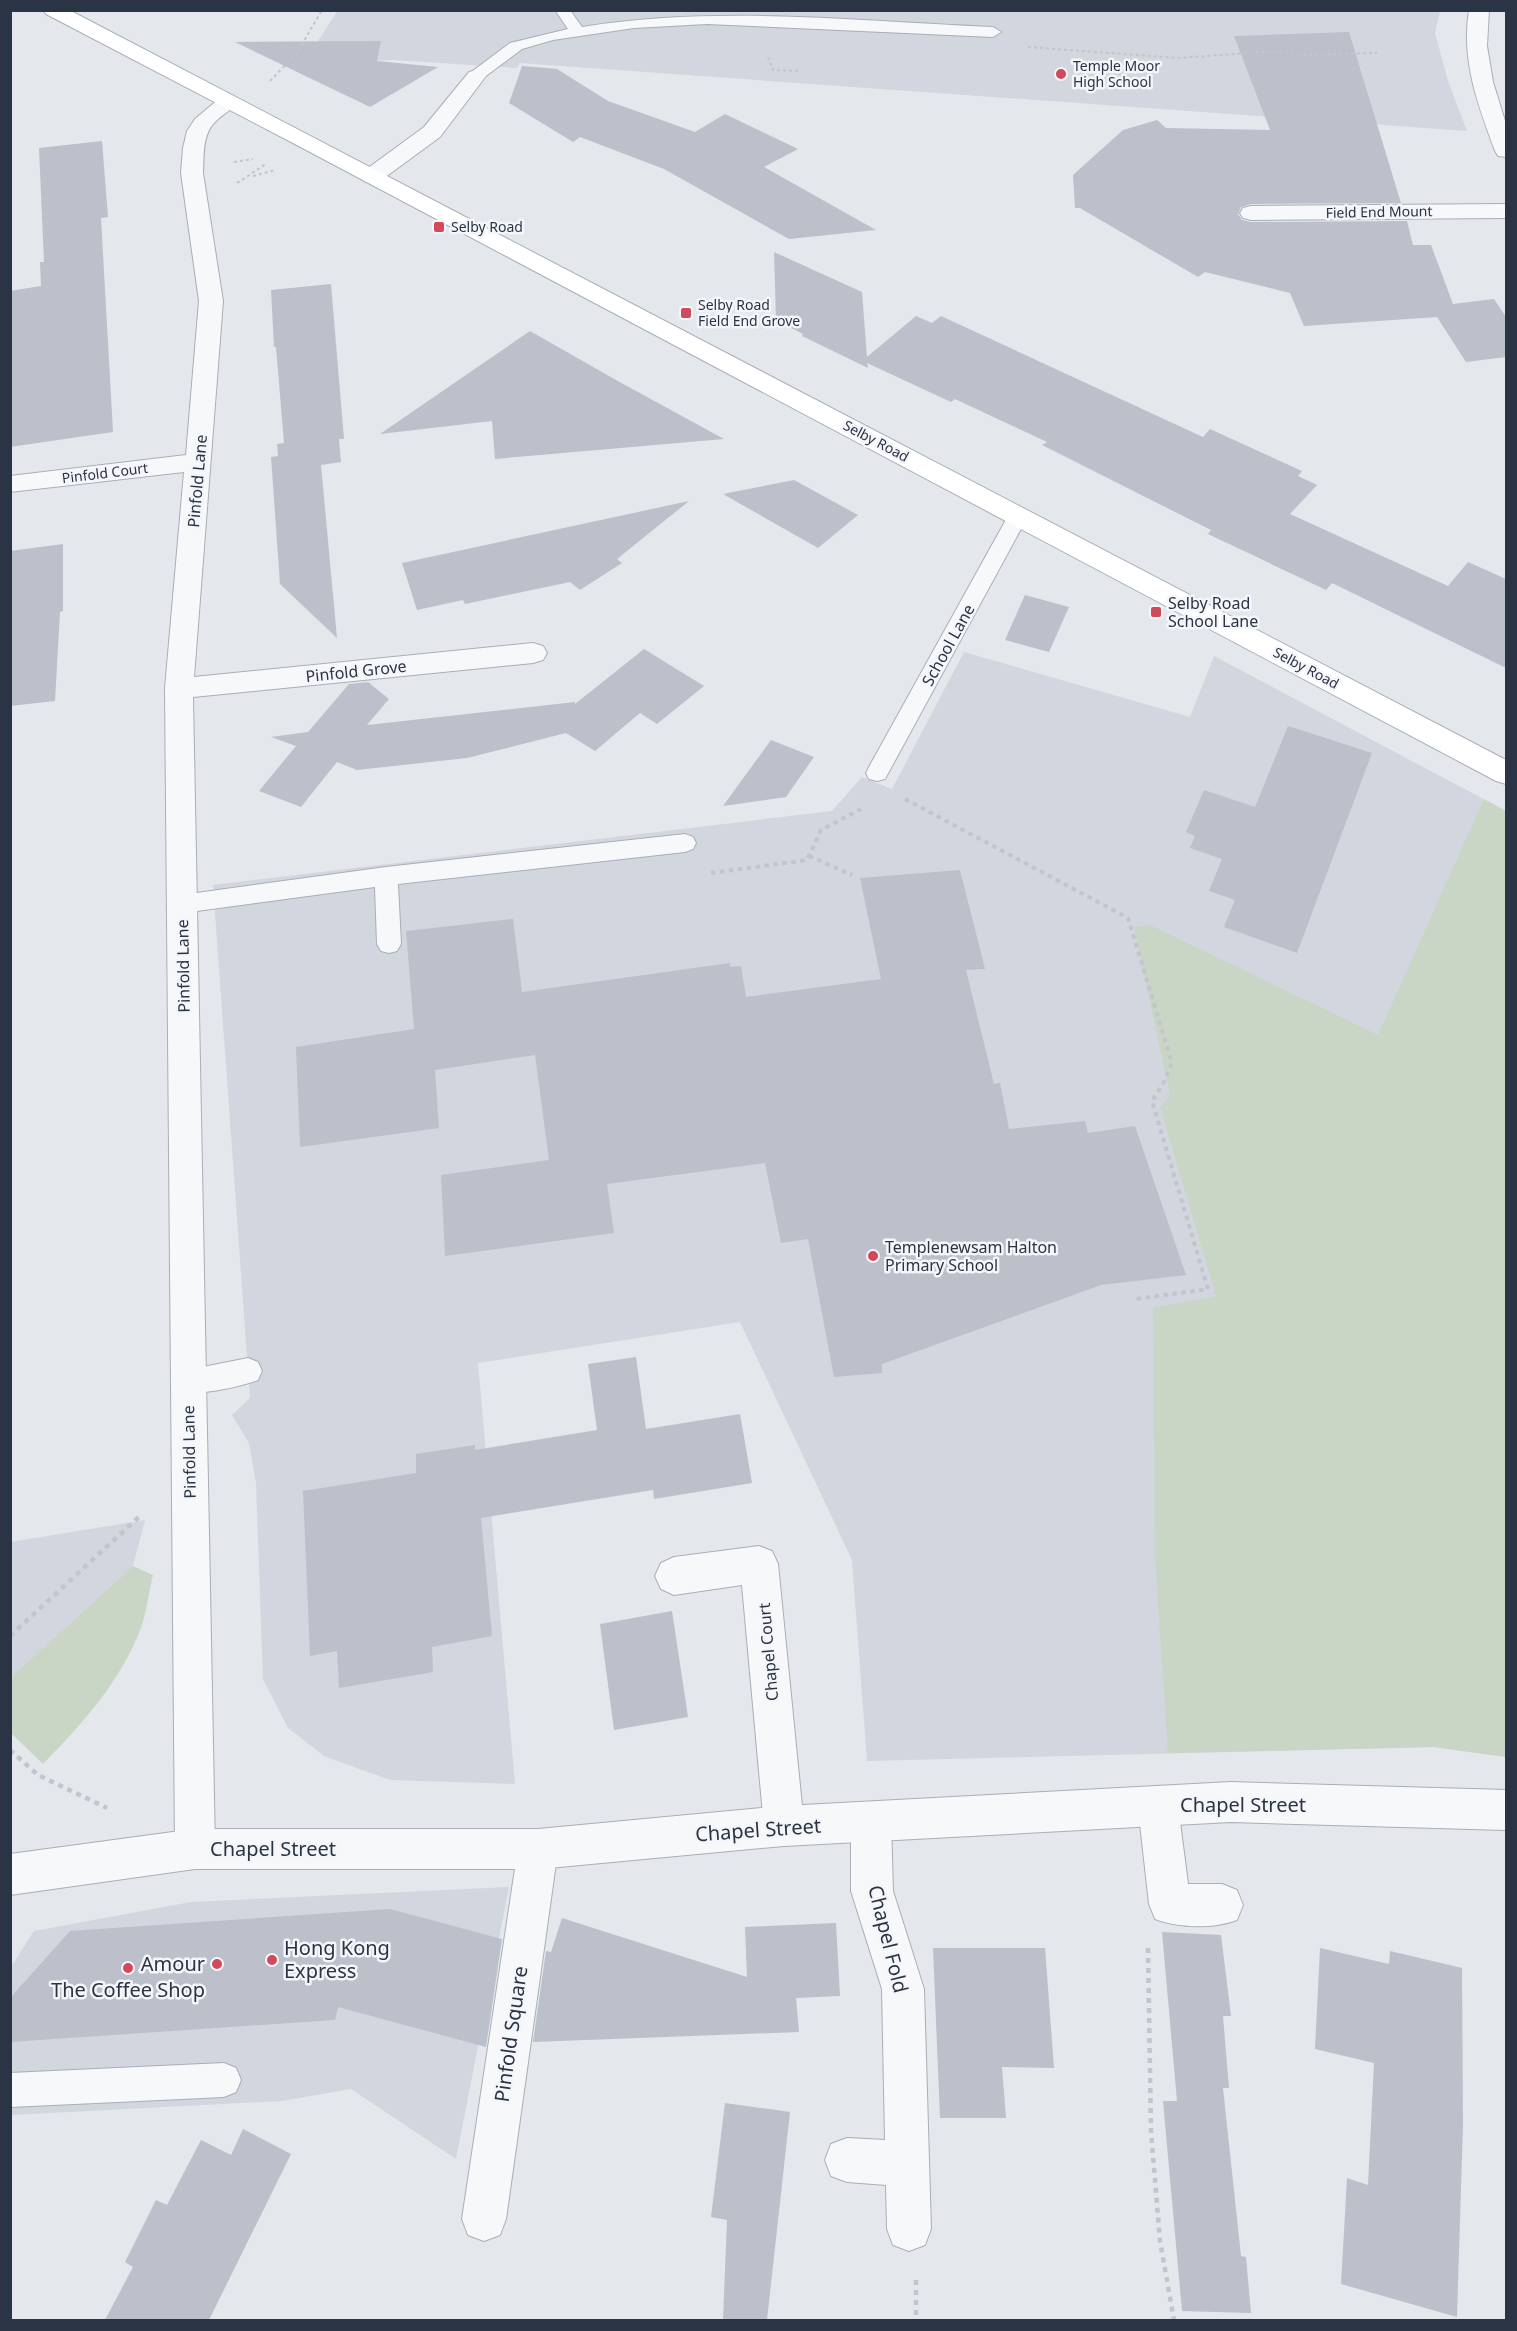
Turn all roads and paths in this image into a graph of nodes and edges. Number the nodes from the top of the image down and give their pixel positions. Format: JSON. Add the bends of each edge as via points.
{"nodes":[{"id":1,"x":53,"y":10,"type":"edge"},
{"id":2,"x":322,"y":10,"type":"edge"},
{"id":3,"x":562,"y":10,"type":"edge"},
{"id":4,"x":1479,"y":10,"type":"edge"},
{"id":5,"x":578,"y":32,"type":"junction"},
{"id":6,"x":993,"y":32,"type":"dead end"},
{"id":7,"x":1025,"y":46,"type":"dead end"},
{"id":8,"x":1377,"y":53,"type":"dead end"},
{"id":9,"x":476,"y":76,"type":"joint"},
{"id":10,"x":237,"y":105,"type":"junction"},
{"id":11,"x":1506,"y":151,"type":"edge"},
{"id":12,"x":273,"y":157,"type":"dead end"},
{"id":13,"x":372,"y":176,"type":"junction"},
{"id":14,"x":228,"y":186,"type":"dead end"},
{"id":15,"x":1506,"y":211,"type":"edge"},
{"id":16,"x":1251,"y":213,"type":"dead end"},
{"id":17,"x":199,"y":462,"type":"junction"},
{"id":18,"x":10,"y":484,"type":"edge"},
{"id":19,"x":1018,"y":516,"type":"junction"},
{"id":20,"x":533,"y":653,"type":"dead end"},
{"id":21,"x":179,"y":688,"type":"junction"},
{"id":22,"x":1506,"y":773,"type":"edge"},
{"id":23,"x":879,"y":782,"type":"junction"},
{"id":24,"x":685,"y":843,"type":"dead end"},
{"id":25,"x":809,"y":856,"type":"junction"},
{"id":26,"x":703,"y":874,"type":"dead end"},
{"id":27,"x":852,"y":875,"type":"dead end"},
{"id":28,"x":386,"y":876,"type":"junction"},
{"id":29,"x":182,"y":904,"type":"junction"},
{"id":30,"x":389,"y":944,"type":"dead end"},
{"id":31,"x":1136,"y":1299,"type":"dead end"},
{"id":32,"x":248,"y":1371,"type":"dead end"},
{"id":33,"x":188,"y":1381,"type":"junction"},
{"id":34,"x":190,"y":1470,"type":"junction"},
{"id":35,"x":674,"y":1576,"type":"dead end"},
{"id":36,"x":10,"y":1636,"type":"edge"},
{"id":37,"x":10,"y":1750,"type":"edge"},
{"id":38,"x":1158,"y":1806,"type":"junction"},
{"id":39,"x":111,"y":1810,"type":"dead end"},
{"id":40,"x":1506,"y":1810,"type":"edge"},
{"id":41,"x":871,"y":1823,"type":"junction"},
{"id":42,"x":784,"y":1826,"type":"junction"},
{"id":43,"x":538,"y":1849,"type":"junction"},
{"id":44,"x":195,"y":1850,"type":"junction"},
{"id":45,"x":10,"y":1875,"type":"edge"},
{"id":46,"x":1170,"y":1905,"type":"junction"},
{"id":47,"x":1222,"y":1905,"type":"dead end"},
{"id":48,"x":224,"y":2080,"type":"dead end"},
{"id":49,"x":10,"y":2090,"type":"edge"},
{"id":50,"x":847,"y":2160,"type":"dead end"},
{"id":51,"x":908,"y":2163,"type":"junction"},
{"id":52,"x":484,"y":2219,"type":"dead end"},
{"id":53,"x":909,"y":2229,"type":"dead end"},
{"id":54,"x":916,"y":2292,"type":"dead end"},
{"id":55,"x":916,"y":2320,"type":"edge"},
{"id":56,"x":1174,"y":2320,"type":"edge"}],
"edges":[{"from":1,"to":10,"type":"main road","name":"Selby Road"},
{"from":2,"to":10,"type":"path","via":[[297,52]]},
{"from":3,"to":5,"type":"lane"},
{"from":4,"to":11,"type":"street","via":[[1474,32],[1477,61]]},
{"from":5,"to":6,"type":"lane","via":[[634,23],[707,20]]},
{"from":5,"to":9,"type":"lane","via":[[516,46]]},
{"from":7,"to":8,"type":"path","via":[[1179,58],[1277,51],[1301,55]]},
{"from":9,"to":13,"type":"street","via":[[432,132]]},
{"from":10,"to":13,"type":"main road","name":"Selby Road"},
{"from":10,"to":17,"type":"street","name":"Pinfold Lane","via":[[204,119],[195,133],[192,173],[211,301]]},
{"from":12,"to":14,"type":"path","via":[[247,178]]},
{"from":13,"to":19,"type":"main road","name":"Selby Road"},
{"from":15,"to":16,"type":"street","name":"Field End Mount"},
{"from":17,"to":18,"type":"street","name":"Pinfold Court"},
{"from":17,"to":21,"type":"street","name":"Pinfold Lane"},
{"from":19,"to":22,"type":"main road","name":"Selby Road"},
{"from":19,"to":23,"type":"lane","name":"School Lane"},
{"from":20,"to":21,"type":"street","name":"Pinfold Grove"},
{"from":21,"to":29,"type":"street","name":"Pinfold Lane"},
{"from":23,"to":25,"type":"path","via":[[881,800],[821,830]]},
{"from":23,"to":31,"type":"path","via":[[1128,918],[1172,1063],[1152,1101],[1208,1288]]},
{"from":24,"to":28,"type":"lane"},
{"from":25,"to":26,"type":"path","via":[[807,860]]},
{"from":25,"to":27,"type":"path"},
{"from":28,"to":29,"type":"lane"},
{"from":28,"to":30,"type":"lane"},
{"from":29,"to":33,"type":"street","name":"Pinfold Lane"},
{"from":32,"to":33,"type":"lane"},
{"from":33,"to":34,"type":"street","name":"Pinfold Lane"},
{"from":34,"to":36,"type":"path"},
{"from":34,"to":44,"type":"street","name":"Pinfold Lane"},
{"from":35,"to":42,"type":"street","name":"Chapel Court","via":[[759,1564]]},
{"from":37,"to":39,"type":"path","via":[[38,1776]]},
{"from":38,"to":40,"type":"street","name":"Chapel Street","via":[[1231,1802]]},
{"from":38,"to":41,"type":"street","name":"Chapel Street"},
{"from":38,"to":46,"type":"street"},
{"from":41,"to":42,"type":"street","name":"Chapel Street"},
{"from":41,"to":51,"type":"street","name":"Chapel Fold","via":[[872,1891],[903,1989]]},
{"from":42,"to":43,"type":"street","name":"Chapel Street"},
{"from":43,"to":44,"type":"street","name":"Chapel Street"},
{"from":43,"to":52,"type":"street","name":"Pinfold Square"},
{"from":44,"to":45,"type":"street","name":"Chapel Street"},
{"from":46,"to":47,"type":"street"},
{"from":46,"to":56,"type":"path","via":[[1147,1930],[1151,2131],[1160,2241]]},
{"from":48,"to":49,"type":"lane"},
{"from":50,"to":51,"type":"street"},
{"from":51,"to":53,"type":"street","name":"Chapel Fold"},
{"from":54,"to":55,"type":"path"}]}
